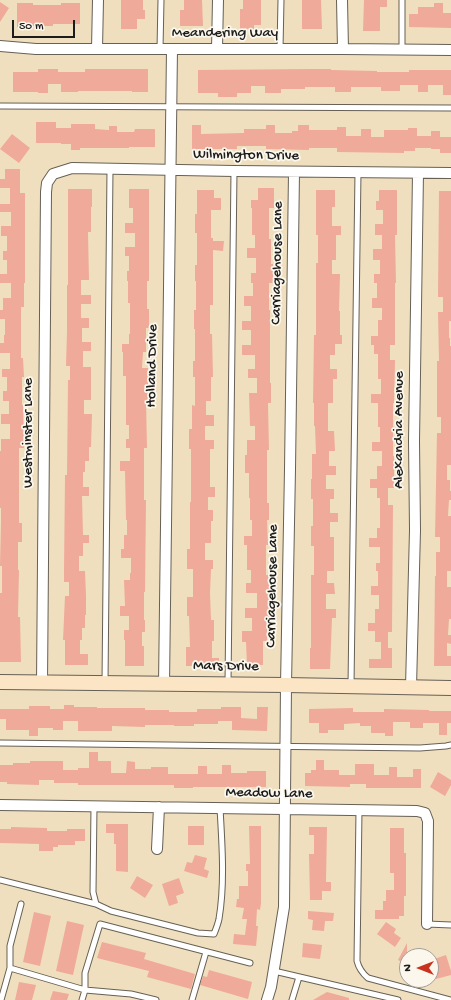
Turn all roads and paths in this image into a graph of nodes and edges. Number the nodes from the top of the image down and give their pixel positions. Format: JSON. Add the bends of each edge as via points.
{"nodes":[{"id":1,"x":98,"y":0,"type":"edge"},
{"id":2,"x":161,"y":0,"type":"edge"},
{"id":3,"x":218,"y":0,"type":"edge"},
{"id":4,"x":281,"y":0,"type":"edge"},
{"id":5,"x":342,"y":0,"type":"edge"},
{"id":6,"x":402,"y":0,"type":"edge"},
{"id":7,"x":0,"y":46,"type":"edge"},
{"id":8,"x":97,"y":49,"type":"junction"},
{"id":9,"x":160,"y":49,"type":"junction"},
{"id":10,"x":172,"y":49,"type":"junction"},
{"id":11,"x":218,"y":49,"type":"junction"},
{"id":12,"x":280,"y":49,"type":"junction"},
{"id":13,"x":343,"y":49,"type":"junction"},
{"id":14,"x":402,"y":49,"type":"junction"},
{"id":15,"x":451,"y":50,"type":"edge"},
{"id":16,"x":0,"y":106,"type":"edge"},
{"id":17,"x":171,"y":106,"type":"junction"},
{"id":18,"x":451,"y":108,"type":"edge"},
{"id":19,"x":110,"y":169,"type":"junction"},
{"id":20,"x":170,"y":170,"type":"junction"},
{"id":21,"x":234,"y":171,"type":"junction"},
{"id":22,"x":294,"y":172,"type":"junction"},
{"id":23,"x":358,"y":172,"type":"junction"},
{"id":24,"x":418,"y":173,"type":"junction"},
{"id":25,"x":451,"y":173,"type":"edge"},
{"id":26,"x":47,"y":183,"type":"joint"},
{"id":27,"x":0,"y":682,"type":"edge"},
{"id":28,"x":42,"y":683,"type":"junction"},
{"id":29,"x":105,"y":683,"type":"junction"},
{"id":30,"x":164,"y":684,"type":"junction"},
{"id":31,"x":228,"y":684,"type":"junction"},
{"id":32,"x":286,"y":685,"type":"junction"},
{"id":33,"x":351,"y":686,"type":"junction"},
{"id":34,"x":411,"y":687,"type":"junction"},
{"id":35,"x":451,"y":688,"type":"edge"},
{"id":36,"x":0,"y":743,"type":"edge"},
{"id":37,"x":451,"y":745,"type":"edge"},
{"id":38,"x":285,"y":746,"type":"junction"},
{"id":39,"x":0,"y":805,"type":"edge"},
{"id":40,"x":94,"y":806,"type":"junction"},
{"id":41,"x":159,"y":807,"type":"junction"},
{"id":42,"x":220,"y":808,"type":"junction"},
{"id":43,"x":284,"y":808,"type":"junction"},
{"id":44,"x":359,"y":810,"type":"junction"},
{"id":45,"x":157,"y":849,"type":"dead end"},
{"id":46,"x":0,"y":880,"type":"edge"},
{"id":47,"x":22,"y":904,"type":"dead end"},
{"id":48,"x":96,"y":904,"type":"junction"},
{"id":49,"x":427,"y":924,"type":"joint"},
{"id":50,"x":451,"y":925,"type":"edge"},
{"id":51,"x":206,"y":952,"type":"junction"},
{"id":52,"x":250,"y":963,"type":"dead end"},
{"id":53,"x":10,"y":968,"type":"junction"},
{"id":54,"x":274,"y":971,"type":"junction"},
{"id":55,"x":299,"y":977,"type":"junction"},
{"id":56,"x":85,"y":990,"type":"junction"},
{"id":57,"x":1,"y":1000,"type":"edge"},
{"id":58,"x":82,"y":1000,"type":"edge"},
{"id":59,"x":156,"y":1000,"type":"edge"},
{"id":60,"x":192,"y":1000,"type":"edge"},
{"id":61,"x":267,"y":1000,"type":"edge"},
{"id":62,"x":292,"y":1000,"type":"edge"},
{"id":63,"x":398,"y":1000,"type":"edge"},
{"id":64,"x":450,"y":1000,"type":"edge"}],
"edges":[{"from":1,"to":8,"type":"street"},
{"from":2,"to":9,"type":"lane"},
{"from":3,"to":11,"type":"street"},
{"from":4,"to":12,"type":"lane"},
{"from":5,"to":13,"type":"street"},
{"from":6,"to":14,"type":"lane"},
{"from":7,"to":8,"type":"street","name":"Meandering Way"},
{"from":8,"to":9,"type":"street","name":"Meandering Way"},
{"from":9,"to":10,"type":"street","name":"Meandering Way"},
{"from":10,"to":11,"type":"street","name":"Meandering Way"},
{"from":10,"to":17,"type":"street","name":"Holland Drive"},
{"from":11,"to":12,"type":"street","name":"Meandering Way"},
{"from":12,"to":13,"type":"street","name":"Meandering Way"},
{"from":13,"to":14,"type":"street","name":"Meandering Way"},
{"from":14,"to":15,"type":"street","name":"Meandering Way"},
{"from":16,"to":17,"type":"lane"},
{"from":17,"to":18,"type":"lane"},
{"from":17,"to":20,"type":"street","name":"Holland Drive"},
{"from":19,"to":20,"type":"street","name":"Wilmington Drive"},
{"from":19,"to":26,"type":"street","name":"Wilmington Drive","via":[[72,168],[53,174]]},
{"from":19,"to":29,"type":"lane"},
{"from":20,"to":21,"type":"street","name":"Wilmington Drive"},
{"from":20,"to":30,"type":"street","name":"Holland Drive"},
{"from":21,"to":22,"type":"street","name":"Wilmington Drive"},
{"from":21,"to":31,"type":"lane"},
{"from":22,"to":23,"type":"street","name":"Wilmington Drive"},
{"from":22,"to":32,"type":"street","name":"Carriagehouse Lane"},
{"from":23,"to":24,"type":"street","name":"Wilmington Drive"},
{"from":23,"to":33,"type":"lane"},
{"from":24,"to":25,"type":"street","name":"Wilmington Drive"},
{"from":24,"to":34,"type":"street","name":"Alexandria Avenue"},
{"from":26,"to":28,"type":"street","name":"Westminster Lane"},
{"from":27,"to":28,"type":"street","name":"Mars Drive"},
{"from":28,"to":29,"type":"street","name":"Mars Drive"},
{"from":29,"to":30,"type":"street","name":"Mars Drive"},
{"from":30,"to":31,"type":"street","name":"Mars Drive"},
{"from":31,"to":32,"type":"street","name":"Mars Drive"},
{"from":32,"to":33,"type":"street","name":"Mars Drive"},
{"from":32,"to":38,"type":"street","name":"Carriagehouse Lane"},
{"from":33,"to":34,"type":"street","name":"Mars Drive"},
{"from":34,"to":35,"type":"street","name":"Mars Drive"},
{"from":36,"to":38,"type":"lane"},
{"from":37,"to":38,"type":"lane","via":[[420,748]]},
{"from":38,"to":43,"type":"street","name":"Carriagehouse Lane"},
{"from":39,"to":40,"type":"street","name":"Meadow Lane"},
{"from":40,"to":41,"type":"street","name":"Meadow Lane"},
{"from":40,"to":48,"type":"lane","via":[[93,892]]},
{"from":41,"to":42,"type":"street","name":"Meadow Lane"},
{"from":41,"to":45,"type":"street"},
{"from":42,"to":43,"type":"street","name":"Meadow Lane"},
{"from":42,"to":48,"type":"lane","via":[[223,877],[219,920],[214,934],[198,933],[111,911]]},
{"from":43,"to":44,"type":"street","name":"Meadow Lane"},
{"from":43,"to":54,"type":"street","name":"Carriagehouse Lane","via":[[284,907]]},
{"from":44,"to":49,"type":"street","name":"Meadow Lane","via":[[425,813],[428,821]]},
{"from":44,"to":64,"type":"lane","via":[[357,961],[360,969],[368,978]]},
{"from":46,"to":48,"type":"lane"},
{"from":47,"to":53,"type":"lane","via":[[10,946]]},
{"from":49,"to":50,"type":"lane"},
{"from":51,"to":52,"type":"lane"},
{"from":51,"to":56,"type":"lane","via":[[100,924],[84,973]]},
{"from":51,"to":60,"type":"lane"},
{"from":53,"to":56,"type":"lane"},
{"from":53,"to":57,"type":"lane"},
{"from":54,"to":55,"type":"lane"},
{"from":54,"to":61,"type":"street","name":"Carriagehouse Lane"},
{"from":55,"to":62,"type":"lane"},
{"from":55,"to":63,"type":"lane"},
{"from":56,"to":58,"type":"lane"},
{"from":56,"to":59,"type":"lane","via":[[131,994]]}]}
